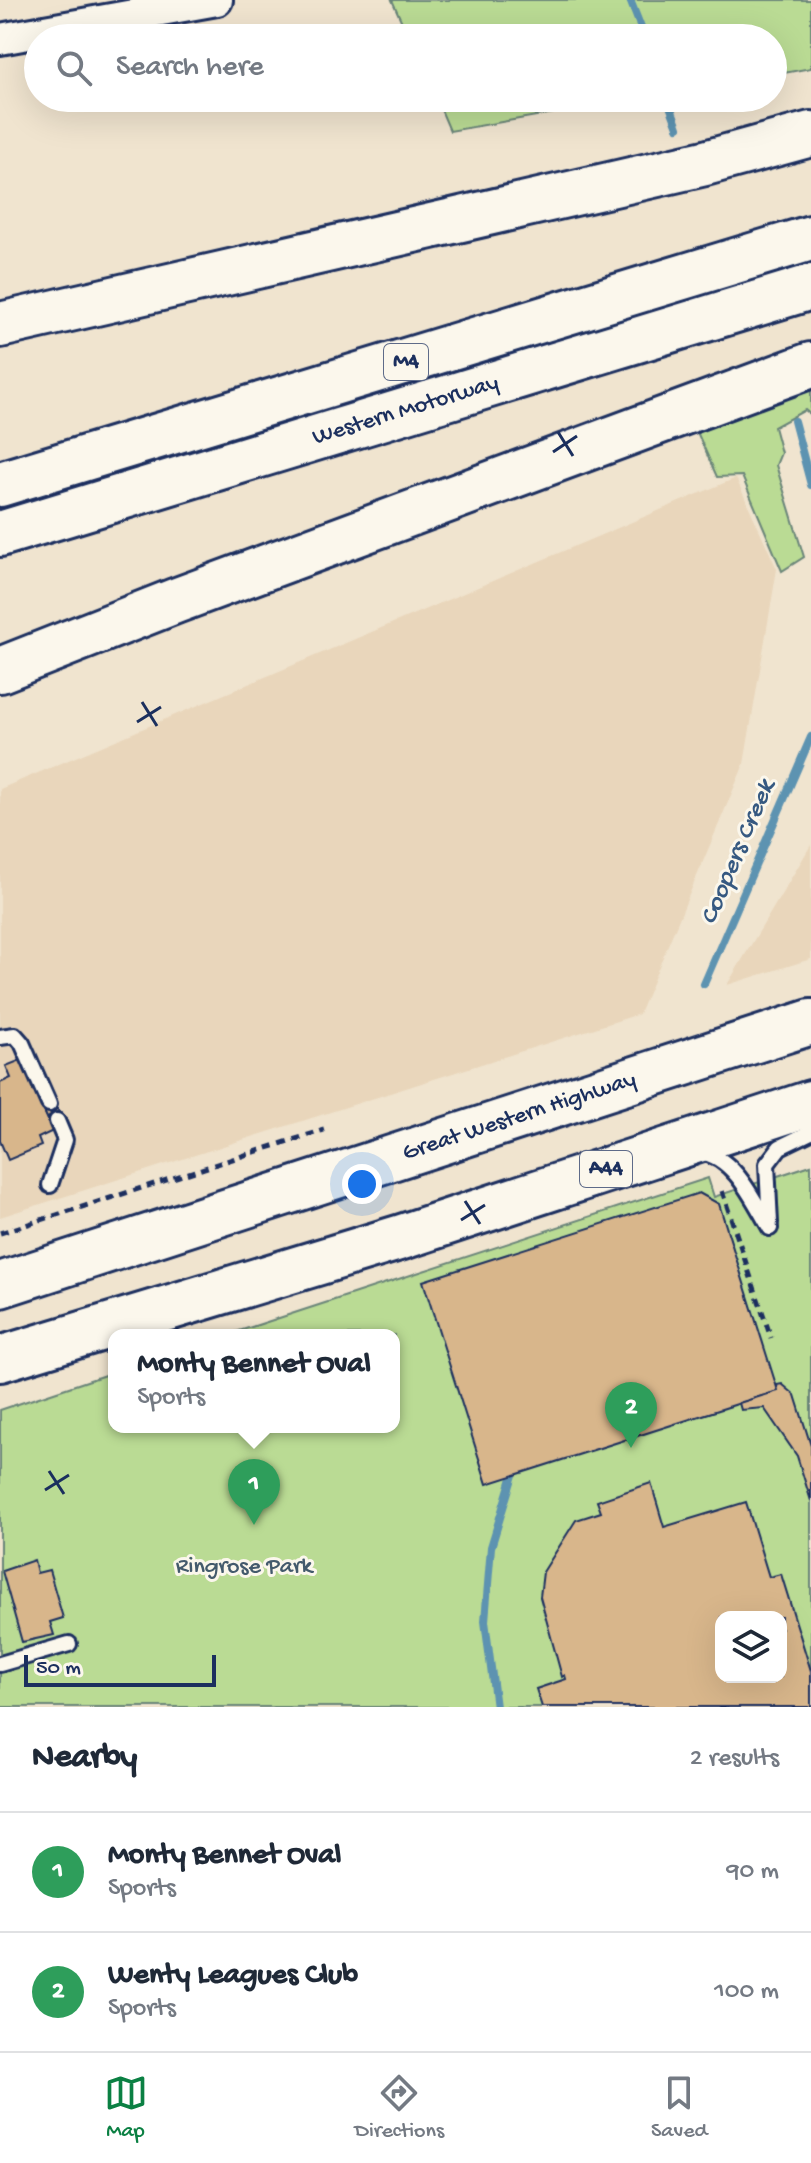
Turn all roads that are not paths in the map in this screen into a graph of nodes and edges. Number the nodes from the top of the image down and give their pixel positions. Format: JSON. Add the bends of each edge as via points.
{"nodes":[{"id":1,"x":217,"y":0,"type":"edge"},
{"id":2,"x":89,"y":11,"type":"edge"},
{"id":3,"x":48,"y":24,"type":"edge"},
{"id":4,"x":24,"y":31,"type":"edge"},
{"id":5,"x":0,"y":39,"type":"edge"},
{"id":6,"x":811,"y":134,"type":"edge"},
{"id":7,"x":811,"y":159,"type":"edge"},
{"id":8,"x":811,"y":238,"type":"edge"},
{"id":9,"x":811,"y":287,"type":"edge"},
{"id":10,"x":0,"y":325,"type":"edge"},
{"id":11,"x":0,"y":348,"type":"edge"},
{"id":12,"x":811,"y":365,"type":"edge"},
{"id":13,"x":0,"y":484,"type":"edge"},
{"id":14,"x":0,"y":534,"type":"edge"},
{"id":15,"x":0,"y":670,"type":"edge"},
{"id":16,"x":811,"y":1022,"type":"edge"},
{"id":17,"x":0,"y":1037,"type":"edge"},
{"id":18,"x":811,"y":1103,"type":"edge"},
{"id":19,"x":49,"y":1104,"type":"dead end"},
{"id":20,"x":57,"y":1121,"type":"dead end"},
{"id":21,"x":811,"y":1132,"type":"edge"},
{"id":22,"x":670,"y":1147,"type":"junction"},
{"id":23,"x":50,"y":1185,"type":"dead end"},
{"id":24,"x":0,"y":1285,"type":"edge"},
{"id":25,"x":0,"y":1359,"type":"edge"},
{"id":26,"x":69,"y":1644,"type":"dead end"},
{"id":27,"x":0,"y":1664,"type":"edge"}],
"edges":[{"from":1,"to":2,"type":"street"},
{"from":2,"to":3,"type":"street"},
{"from":4,"to":5,"type":"street"},
{"from":6,"to":10,"type":"highway"},
{"from":7,"to":11,"type":"highway"},
{"from":8,"to":13,"type":"highway","name":"Western Motorway","number":"M4"},
{"from":9,"to":14,"type":"highway","name":"Western Motorway","number":"M4"},
{"from":12,"to":15,"type":"highway"},
{"from":16,"to":24,"type":"highway","name":"Great Western Highway"},
{"from":17,"to":19,"type":"lane","via":[[15,1035],[22,1043]]},
{"from":18,"to":22,"type":"highway","number":"A44"},
{"from":20,"to":23,"type":"lane","via":[[65,1140]]},
{"from":21,"to":22,"type":"lane","via":[[780,1147],[767,1164],[770,1228],[715,1154]]},
{"from":22,"to":25,"type":"highway","number":"A44","via":[[402,1237]]},
{"from":26,"to":27,"type":"lane"}]}
